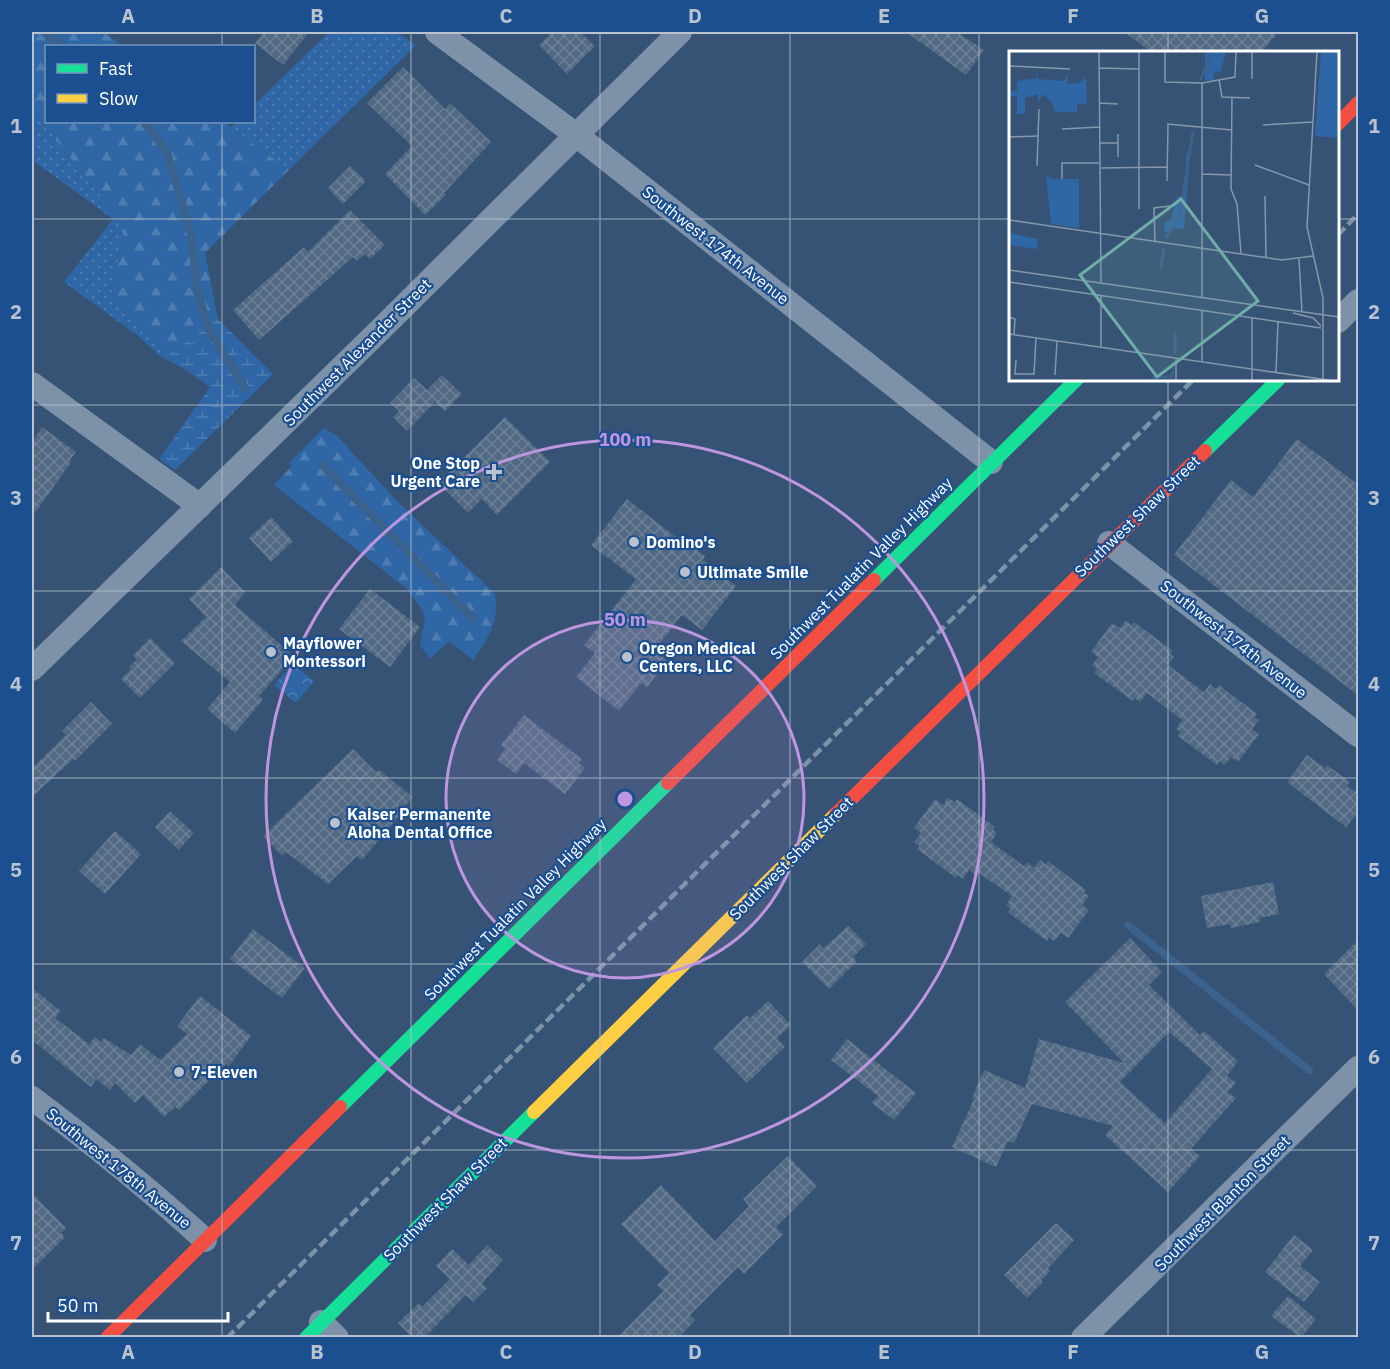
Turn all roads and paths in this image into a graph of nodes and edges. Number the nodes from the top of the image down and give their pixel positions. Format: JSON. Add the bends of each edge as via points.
{"nodes":[{"id":1,"x":437,"y":32,"type":"edge"},
{"id":2,"x":680,"y":32,"type":"edge"},
{"id":3,"x":1359,"y":103,"type":"edge"},
{"id":4,"x":1339,"y":123,"type":"edge"},
{"id":5,"x":575,"y":134,"type":"junction"},
{"id":6,"x":1359,"y":301,"type":"edge"},
{"id":7,"x":1339,"y":320,"type":"edge"},
{"id":8,"x":1075,"y":381,"type":"edge"},
{"id":9,"x":1277,"y":381,"type":"edge"},
{"id":10,"x":32,"y":384,"type":"edge"},
{"id":11,"x":991,"y":462,"type":"junction"},
{"id":12,"x":200,"y":506,"type":"junction"},
{"id":13,"x":1109,"y":543,"type":"junction"},
{"id":14,"x":32,"y":669,"type":"edge"},
{"id":15,"x":1359,"y":735,"type":"edge"},
{"id":16,"x":1356,"y":1074,"type":"edge"},
{"id":17,"x":32,"y":1098,"type":"edge"},
{"id":18,"x":205,"y":1240,"type":"junction"},
{"id":19,"x":321,"y":1332,"type":"edge"},
{"id":20,"x":107,"y":1338,"type":"edge"},
{"id":21,"x":1083,"y":1338,"type":"edge"}],
"edges":[{"from":1,"to":5,"type":"street","name":"Southwest 174th Avenue"},
{"from":2,"to":5,"type":"street","name":"Southwest Alexander Street"},
{"from":3,"to":4,"type":"main road"},
{"from":5,"to":11,"type":"street","name":"Southwest 174th Avenue"},
{"from":5,"to":12,"type":"street","name":"Southwest Alexander Street"},
{"from":6,"to":7,"type":"street"},
{"from":8,"to":11,"type":"main road","name":"Southwest Tualatin Valley Highway"},
{"from":9,"to":13,"type":"main road","name":"Southwest Shaw Street"},
{"from":10,"to":12,"type":"street"},
{"from":11,"to":18,"type":"main road","name":"Southwest Tualatin Valley Highway"},
{"from":12,"to":14,"type":"street","name":"Southwest Alexander Street"},
{"from":13,"to":15,"type":"street","name":"Southwest 174th Avenue"},
{"from":13,"to":19,"type":"main road","name":"Southwest Shaw Street"},
{"from":16,"to":21,"type":"street","name":"Southwest Blanton Street"},
{"from":17,"to":18,"type":"street","name":"Southwest 178th Avenue","via":[[164,1202]]},
{"from":18,"to":20,"type":"main road","name":"Southwest Tualatin Valley Highway"}]}
